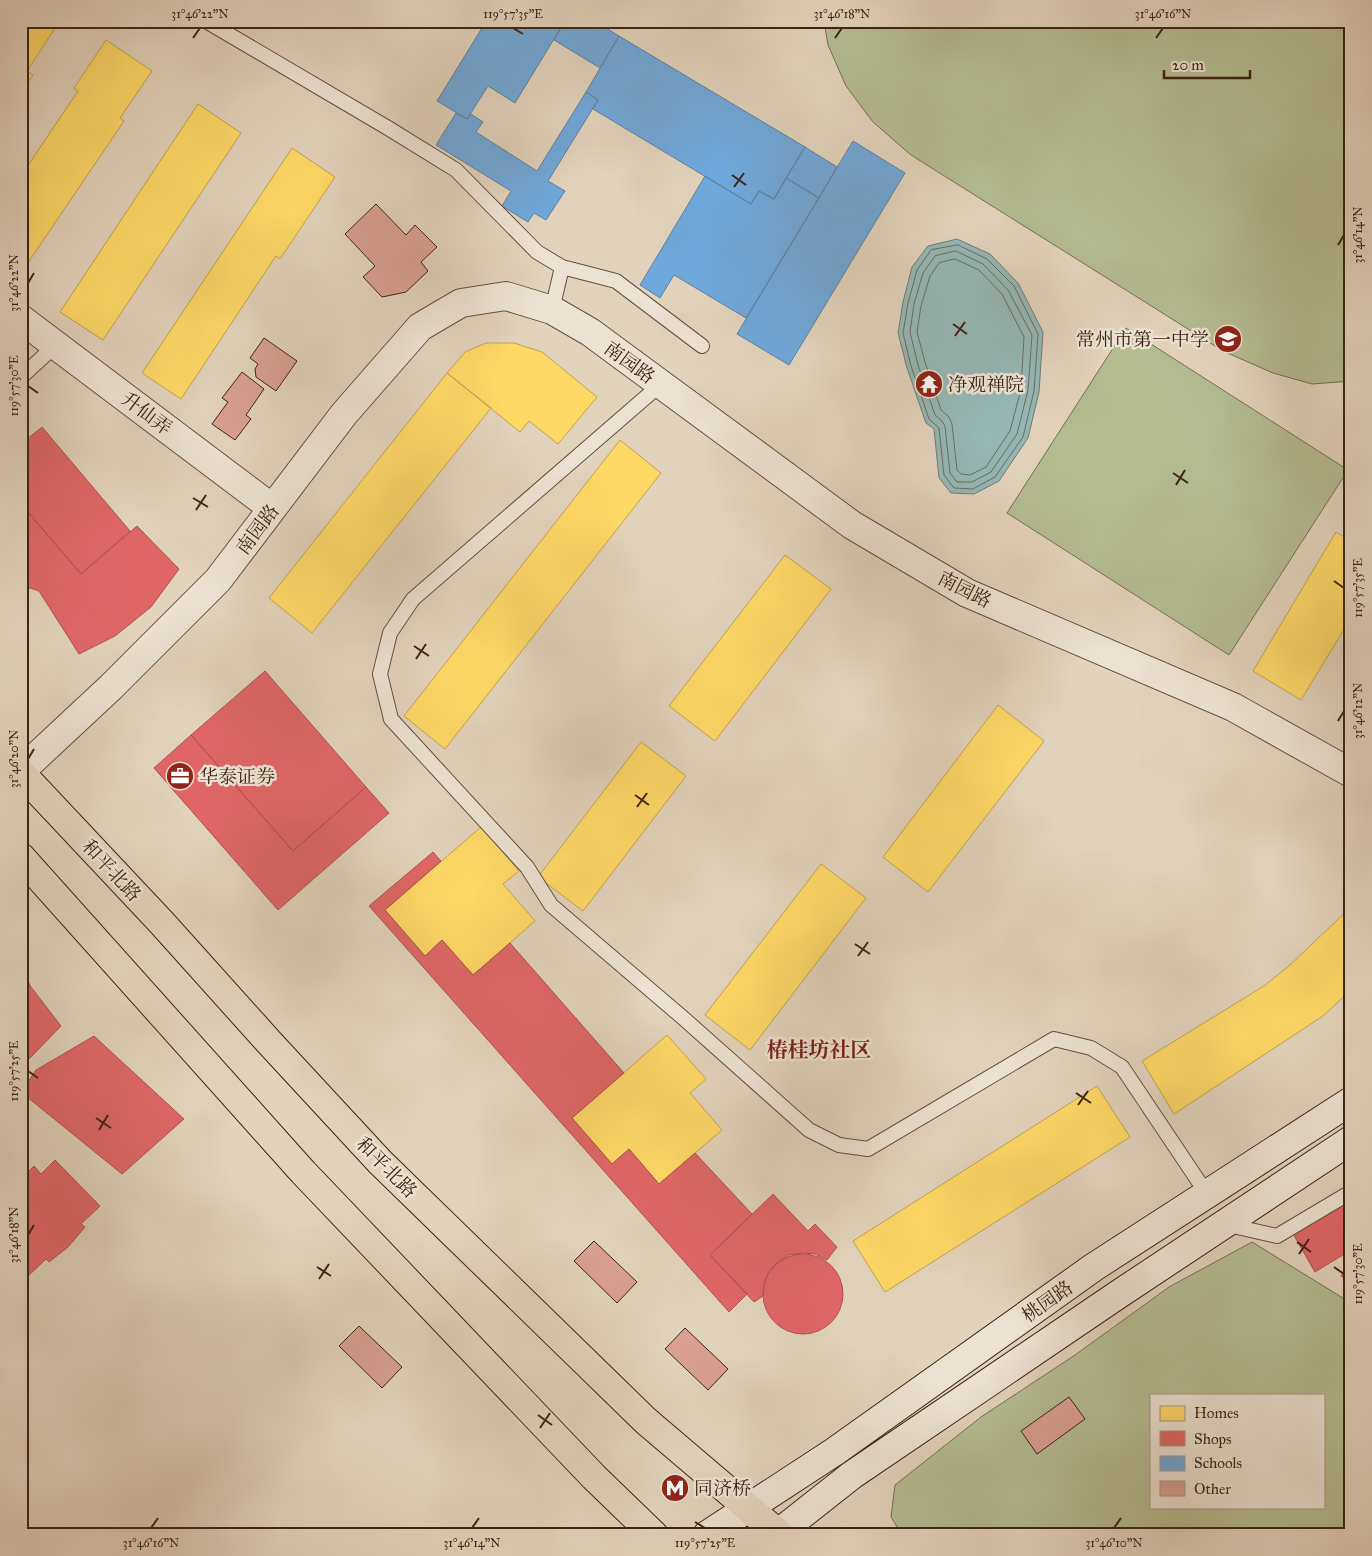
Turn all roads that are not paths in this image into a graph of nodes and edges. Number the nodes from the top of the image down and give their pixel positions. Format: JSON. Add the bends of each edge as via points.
{"nodes":[{"id":1,"x":206,"y":21,"type":"edge"},
{"id":2,"x":562,"y":267,"type":"junction"},
{"id":3,"x":552,"y":310,"type":"junction"},
{"id":4,"x":21,"y":319,"type":"edge"},
{"id":5,"x":56,"y":345,"type":"junction"},
{"id":6,"x":702,"y":346,"type":"dead end"},
{"id":7,"x":21,"y":376,"type":"edge"},
{"id":8,"x":660,"y":384,"type":"junction"},
{"id":9,"x":272,"y":508,"type":"junction"},
{"id":10,"x":21,"y":772,"type":"edge"},
{"id":11,"x":1351,"y":773,"type":"edge"},
{"id":12,"x":21,"y":857,"type":"edge"},
{"id":13,"x":1351,"y":1101,"type":"edge"},
{"id":14,"x":1351,"y":1140,"type":"edge"},
{"id":15,"x":1351,"y":1192,"type":"edge"},
{"id":16,"x":1207,"y":1194,"type":"junction"},
{"id":17,"x":1224,"y":1224,"type":"junction"},
{"id":18,"x":747,"y":1508,"type":"junction"},
{"id":19,"x":778,"y":1534,"type":"edge"},
{"id":20,"x":654,"y":1535,"type":"edge"},
{"id":21,"x":707,"y":1535,"type":"edge"}],
"edges":[{"from":1,"to":2,"type":"lane","via":[[456,170],[537,252]]},
{"from":2,"to":3,"type":"lane"},
{"from":2,"to":6,"type":"lane","via":[[616,282]]},
{"from":3,"to":8,"type":"street","name":"南园路","via":[[590,332]]},
{"from":3,"to":9,"type":"street","name":"南园路","via":[[506,296],[462,303],[420,327],[344,414]]},
{"from":4,"to":5,"type":"street","name":"升仙弄"},
{"from":5,"to":7,"type":"lane"},
{"from":5,"to":9,"type":"street","name":"升仙弄"},
{"from":8,"to":11,"type":"street","name":"南园路","via":[[852,525],[968,593],[1234,706]]},
{"from":8,"to":16,"type":"lane","via":[[413,599],[390,633],[380,674],[391,719],[527,867],[551,905],[809,1130],[839,1145],[868,1149],[1054,1039],[1091,1048],[1122,1067]]},
{"from":9,"to":10,"type":"street","name":"南园路","via":[[218,580]]},
{"from":10,"to":18,"type":"main road","name":"和平北路","via":[[380,1162],[646,1421]]},
{"from":12,"to":20,"type":"main road","via":[[303,1172],[594,1477]]},
{"from":13,"to":16,"type":"street","name":"桃园路"},
{"from":14,"to":17,"type":"street","name":"桃园路"},
{"from":15,"to":17,"type":"lane","via":[[1277,1236]]},
{"from":16,"to":18,"type":"street","name":"桃园路","via":[[1094,1267],[834,1452]]},
{"from":17,"to":19,"type":"street","name":"桃园路","via":[[852,1475]]},
{"from":18,"to":19,"type":"main road","name":"和平北路"},
{"from":18,"to":21,"type":"street","name":"桃园路"}]}
